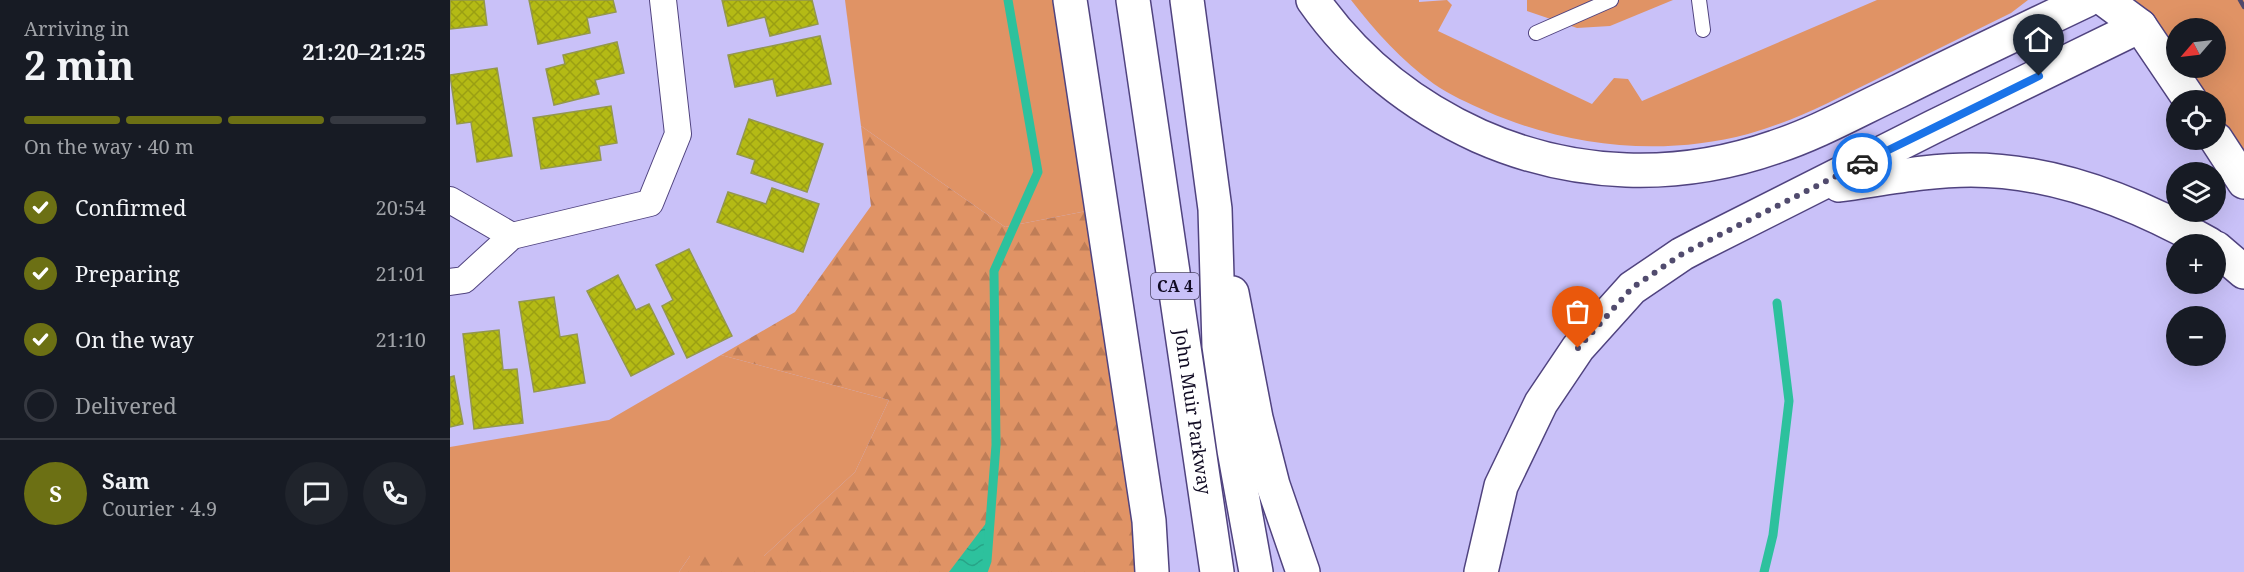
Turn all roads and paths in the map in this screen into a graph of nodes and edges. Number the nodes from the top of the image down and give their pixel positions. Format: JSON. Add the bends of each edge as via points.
{"nodes":[{"id":1,"x":663,"y":0,"type":"edge"},
{"id":2,"x":1070,"y":0,"type":"edge"},
{"id":3,"x":1133,"y":0,"type":"edge"},
{"id":4,"x":1187,"y":0,"type":"edge"},
{"id":5,"x":1313,"y":0,"type":"edge"},
{"id":6,"x":1611,"y":0,"type":"edge"},
{"id":7,"x":1699,"y":0,"type":"edge"},
{"id":8,"x":2087,"y":0,"type":"edge"},
{"id":9,"x":2105,"y":0,"type":"edge"},
{"id":10,"x":2138,"y":13,"type":"edge"},
{"id":11,"x":1703,"y":30,"type":"dead end"},
{"id":12,"x":1536,"y":33,"type":"dead end"},
{"id":13,"x":2184,"y":90,"type":"edge"},
{"id":14,"x":2223,"y":150,"type":"edge"},
{"id":15,"x":2244,"y":182,"type":"edge"},
{"id":16,"x":1814,"y":188,"type":"junction"},
{"id":17,"x":450,"y":200,"type":"edge"},
{"id":18,"x":1215,"y":209,"type":"junction"},
{"id":19,"x":2192,"y":234,"type":"edge"},
{"id":20,"x":512,"y":236,"type":"junction"},
{"id":21,"x":2226,"y":257,"type":"edge"},
{"id":22,"x":2244,"y":272,"type":"edge"},
{"id":23,"x":450,"y":282,"type":"edge"},
{"id":24,"x":1134,"y":421,"type":"junction"},
{"id":25,"x":1134,"y":572,"type":"edge"},
{"id":26,"x":1152,"y":572,"type":"edge"},
{"id":27,"x":1217,"y":572,"type":"edge"},
{"id":28,"x":1256,"y":572,"type":"edge"},
{"id":29,"x":1303,"y":572,"type":"edge"},
{"id":30,"x":1481,"y":572,"type":"edge"}],
"edges":[{"from":1,"to":20,"type":"street","via":[[678,134],[650,203]]},
{"from":2,"to":24,"type":"main road"},
{"from":3,"to":27,"type":"main road","name":"John Muir Parkway","number":"CA 4"},
{"from":4,"to":18,"type":"main road","name":"John Muir Parkway","number":"CA 4"},
{"from":5,"to":8,"type":"main road","via":[[1340,35],[1385,78],[1466,130],[1557,162],[1652,171],[1716,164],[1778,146]]},
{"from":6,"to":12,"type":"lane"},
{"from":7,"to":11,"type":"lane"},
{"from":9,"to":10,"type":"main road"},
{"from":10,"to":13,"type":"main road"},
{"from":10,"to":16,"type":"main road"},
{"from":14,"to":15,"type":"main road"},
{"from":16,"to":19,"type":"main road","via":[[1971,170],[2039,176],[2107,195]]},
{"from":16,"to":30,"type":"main road","via":[[1682,254],[1632,288],[1578,348],[1541,403],[1501,486]]},
{"from":17,"to":20,"type":"street"},
{"from":18,"to":28,"type":"main road","name":"John Muir Parkway","number":"CA 4","via":[[1219,346]]},
{"from":18,"to":29,"type":"main road","via":[[1256,418],[1273,484]]},
{"from":20,"to":23,"type":"street","via":[[464,280]]},
{"from":21,"to":22,"type":"main road"},
{"from":24,"to":25,"type":"main road"},
{"from":24,"to":26,"type":"main road","via":[[1149,521]]}]}
